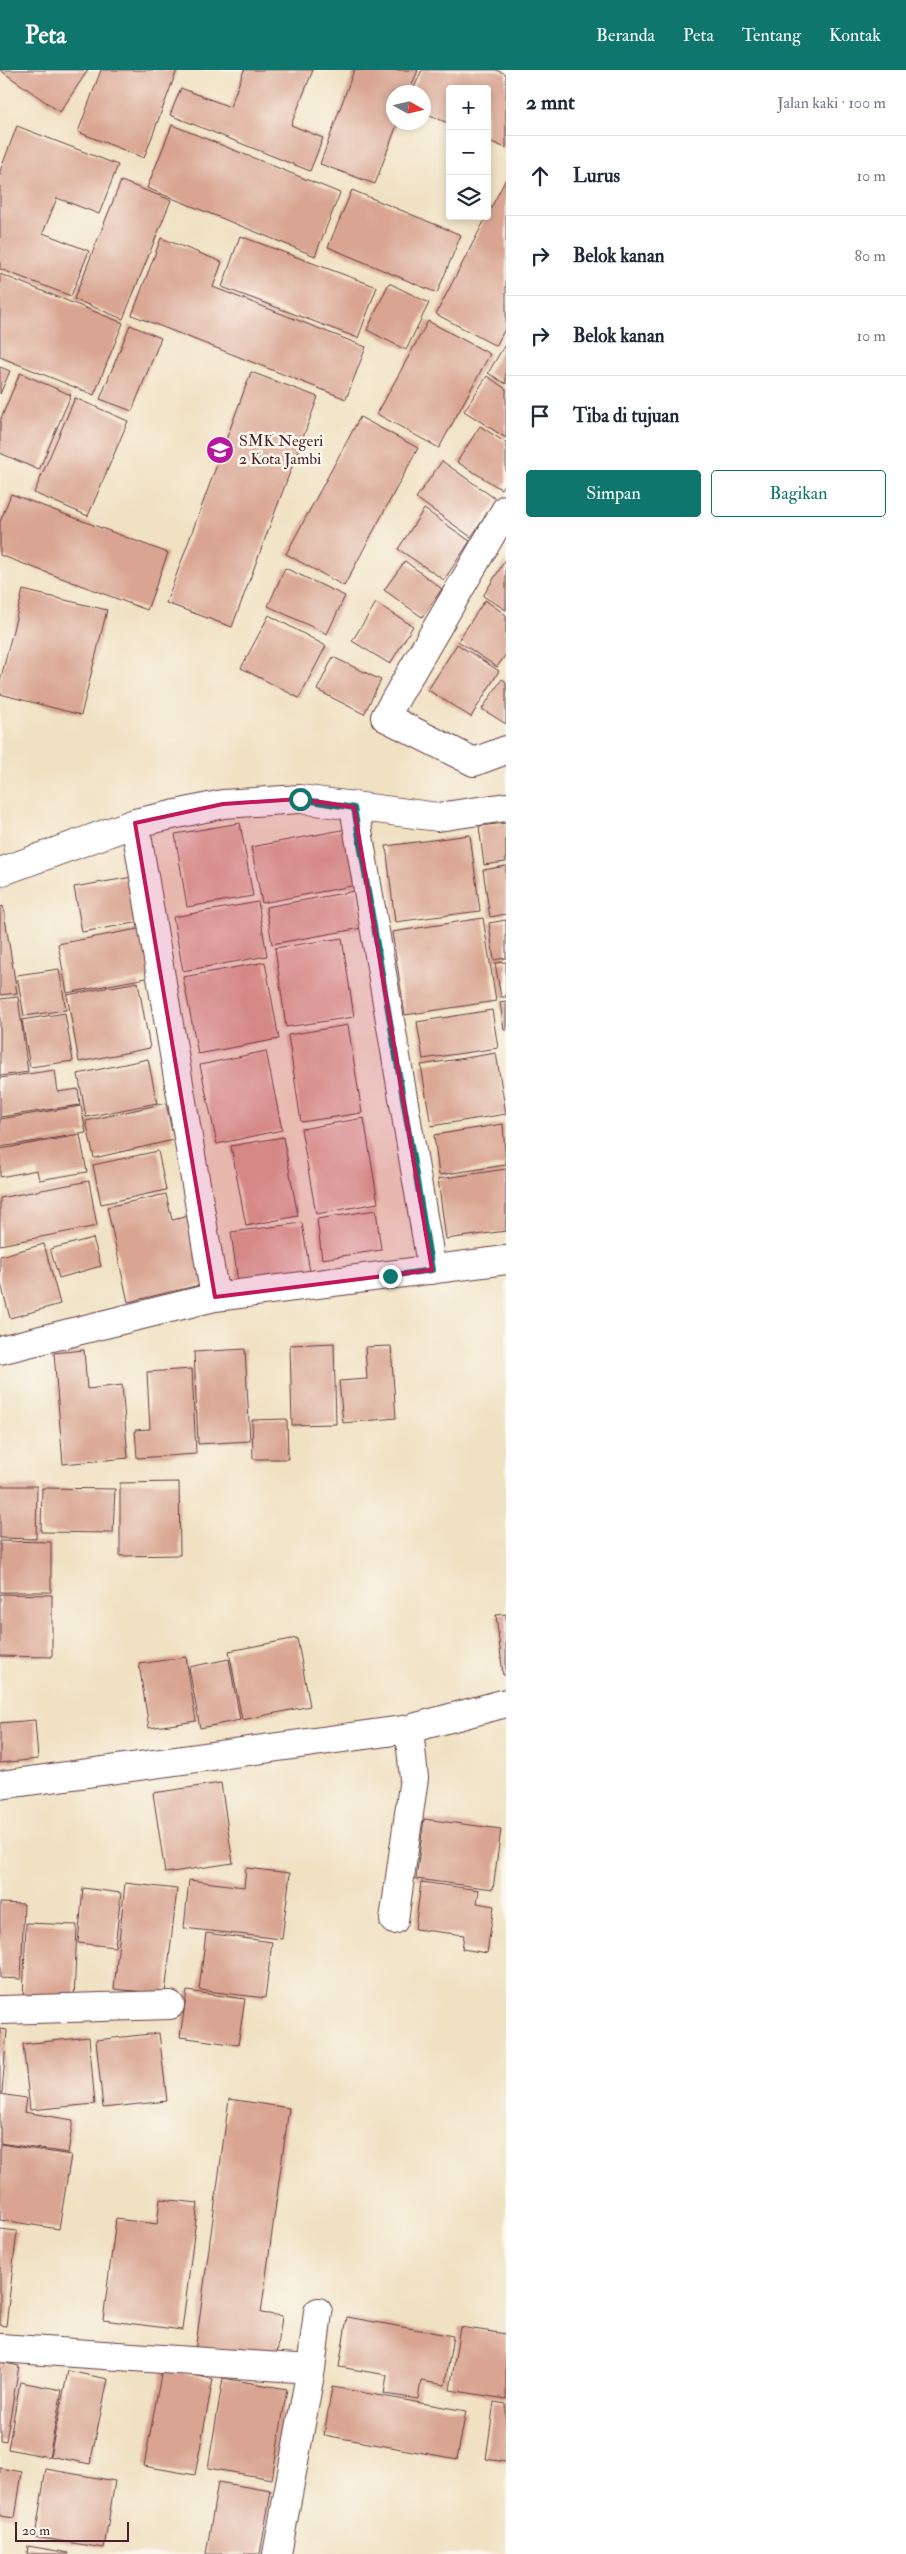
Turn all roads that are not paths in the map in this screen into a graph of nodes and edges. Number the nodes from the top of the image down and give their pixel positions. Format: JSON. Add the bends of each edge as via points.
{"nodes":[{"id":1,"x":506,"y":509,"type":"edge"},
{"id":2,"x":506,"y":750,"type":"edge"},
{"id":3,"x":506,"y":807,"type":"edge"},
{"id":4,"x":354,"y":808,"type":"junction"},
{"id":5,"x":134,"y":823,"type":"junction"},
{"id":6,"x":0,"y":872,"type":"edge"},
{"id":7,"x":506,"y":1260,"type":"edge"},
{"id":8,"x":432,"y":1270,"type":"junction"},
{"id":9,"x":215,"y":1297,"type":"junction"},
{"id":10,"x":0,"y":1350,"type":"edge"},
{"id":11,"x":506,"y":1703,"type":"edge"},
{"id":12,"x":408,"y":1729,"type":"junction"},
{"id":13,"x":0,"y":1785,"type":"edge"},
{"id":14,"x":394,"y":1920,"type":"dead end"},
{"id":15,"x":170,"y":2005,"type":"dead end"},
{"id":16,"x":0,"y":2010,"type":"edge"},
{"id":17,"x":318,"y":2312,"type":"dead end"},
{"id":18,"x":0,"y":2348,"type":"edge"},
{"id":19,"x":311,"y":2369,"type":"junction"},
{"id":20,"x":277,"y":2554,"type":"edge"}],
"edges":[{"from":1,"to":2,"type":"street","via":[[385,717],[474,762]]},
{"from":3,"to":4,"type":"street","via":[[438,817]]},
{"from":4,"to":5,"type":"street","via":[[300,799],[223,804]]},
{"from":4,"to":8,"type":"street"},
{"from":5,"to":6,"type":"street"},
{"from":5,"to":9,"type":"street"},
{"from":7,"to":8,"type":"street"},
{"from":8,"to":9,"type":"street"},
{"from":9,"to":10,"type":"street"},
{"from":11,"to":12,"type":"street"},
{"from":12,"to":13,"type":"street"},
{"from":12,"to":14,"type":"street","via":[[414,1778]]},
{"from":15,"to":16,"type":"street"},
{"from":17,"to":19,"type":"street"},
{"from":18,"to":19,"type":"street"},
{"from":19,"to":20,"type":"street"}]}
